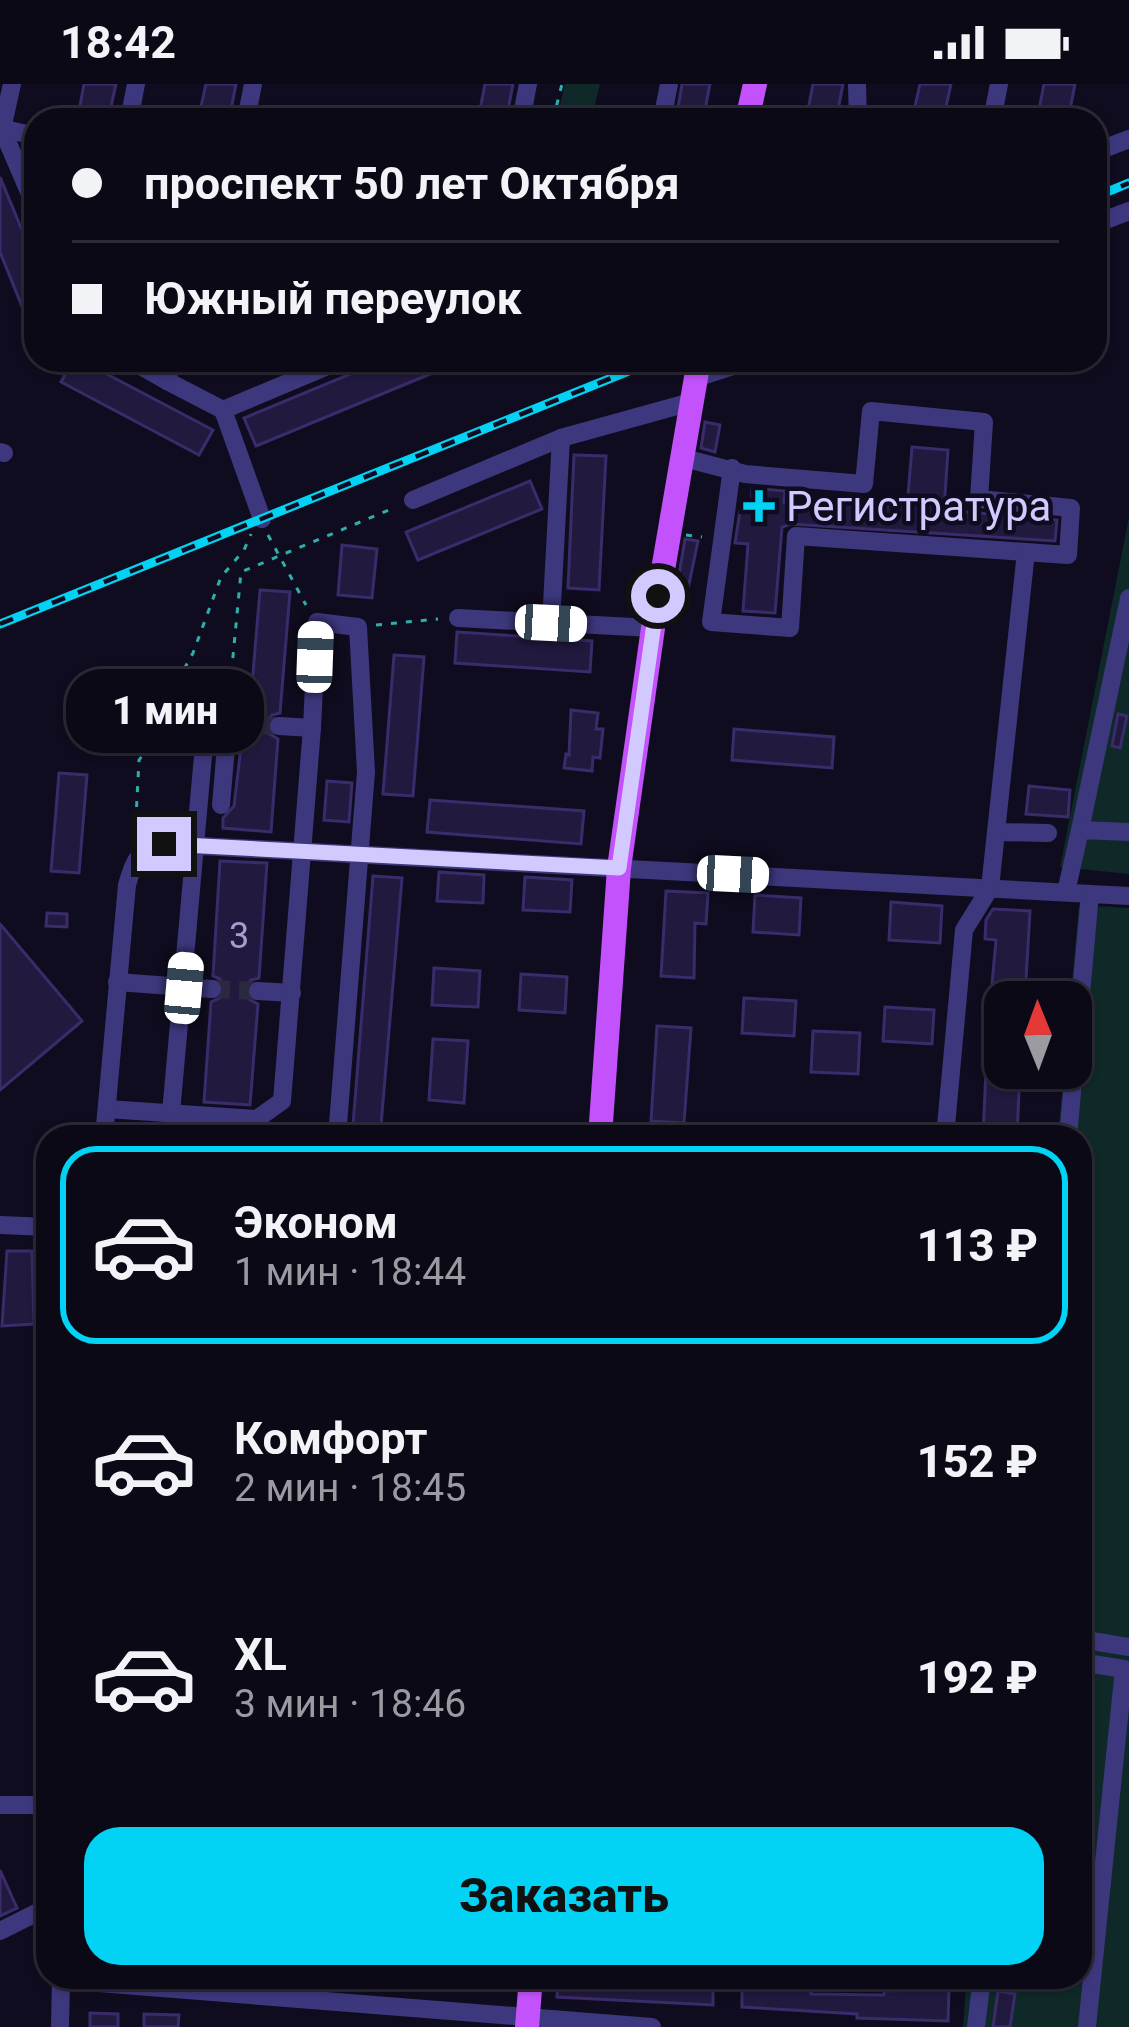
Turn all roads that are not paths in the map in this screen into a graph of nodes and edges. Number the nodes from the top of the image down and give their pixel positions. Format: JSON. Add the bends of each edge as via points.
{"nodes":[{"id":1,"x":12,"y":84,"type":"edge"},
{"id":2,"x":1,"y":129,"type":"edge"},
{"id":3,"x":24,"y":181,"type":"edge"},
{"id":4,"x":151,"y":372,"type":"edge"},
{"id":5,"x":169,"y":372,"type":"edge"},
{"id":6,"x":313,"y":372,"type":"edge"},
{"id":7,"x":695,"y":380,"type":"edge"},
{"id":8,"x":167,"y":381,"type":"junction"},
{"id":9,"x":223,"y":410,"type":"junction"},
{"id":10,"x":561,"y":438,"type":"junction"},
{"id":11,"x":680,"y":457,"type":"junction"},
{"id":12,"x":732,"y":468,"type":"junction"},
{"id":13,"x":412,"y":500,"type":"road end"},
{"id":14,"x":259,"y":520,"type":"road end"},
{"id":15,"x":1026,"y":552,"type":"junction"},
{"id":16,"x":1129,"y":598,"type":"edge"},
{"id":17,"x":458,"y":617,"type":"road end"},
{"id":18,"x":551,"y":623,"type":"junction"},
{"id":19,"x":652,"y":628,"type":"junction"},
{"id":20,"x":279,"y":726,"type":"tunnel mouth"},
{"id":21,"x":312,"y":728,"type":"junction"},
{"id":22,"x":220,"y":805,"type":"dead end"},
{"id":23,"x":1080,"y":830,"type":"junction"},
{"id":24,"x":998,"y":832,"type":"junction"},
{"id":25,"x":1129,"y":832,"type":"edge"},
{"id":26,"x":1048,"y":833,"type":"dead end"},
{"id":27,"x":197,"y":843,"type":"junction"},
{"id":28,"x":300,"y":849,"type":"junction"},
{"id":29,"x":361,"y":852,"type":"junction"},
{"id":30,"x":619,"y":868,"type":"junction"},
{"id":31,"x":990,"y":888,"type":"junction"},
{"id":32,"x":1066,"y":892,"type":"junction"},
{"id":33,"x":1090,"y":894,"type":"junction"},
{"id":34,"x":1129,"y":896,"type":"edge"},
{"id":35,"x":117,"y":982,"type":"junction"},
{"id":36,"x":184,"y":988,"type":"junction"},
{"id":37,"x":212,"y":989,"type":"tunnel mouth"},
{"id":38,"x":259,"y":991,"type":"tunnel mouth"},
{"id":39,"x":292,"y":993,"type":"junction"},
{"id":40,"x":106,"y":1109,"type":"junction"},
{"id":41,"x":171,"y":1113,"type":"junction"},
{"id":42,"x":105,"y":1125,"type":"edge"},
{"id":43,"x":338,"y":1125,"type":"edge"},
{"id":44,"x":601,"y":1125,"type":"edge"},
{"id":45,"x":946,"y":1125,"type":"edge"},
{"id":46,"x":1069,"y":1125,"type":"edge"},
{"id":47,"x":0,"y":1225,"type":"edge"},
{"id":48,"x":36,"y":1226,"type":"edge"},
{"id":49,"x":1092,"y":1641,"type":"edge"},
{"id":50,"x":1129,"y":1647,"type":"edge"},
{"id":51,"x":1092,"y":1664,"type":"edge"},
{"id":52,"x":1127,"y":1669,"type":"edge"},
{"id":53,"x":0,"y":1804,"type":"edge"},
{"id":54,"x":36,"y":1805,"type":"edge"},
{"id":55,"x":36,"y":1913,"type":"edge"},
{"id":56,"x":0,"y":1931,"type":"edge"},
{"id":57,"x":1092,"y":1982,"type":"edge"},
{"id":58,"x":61,"y":1989,"type":"edge"},
{"id":59,"x":175,"y":1989,"type":"edge"},
{"id":60,"x":530,"y":1989,"type":"edge"},
{"id":61,"x":981,"y":1989,"type":"edge"},
{"id":62,"x":1091,"y":1989,"type":"edge"},
{"id":63,"x":528,"y":2023,"type":"edge"},
{"id":64,"x":60,"y":2027,"type":"edge"},
{"id":65,"x":652,"y":2027,"type":"edge"},
{"id":66,"x":976,"y":2027,"type":"edge"},
{"id":67,"x":1087,"y":2027,"type":"edge"}],
"edges":[{"from":1,"to":2,"type":"street"},
{"from":2,"to":3,"type":"street"},
{"from":4,"to":8,"type":"street"},
{"from":5,"to":8,"type":"street"},
{"from":6,"to":9,"type":"street"},
{"from":7,"to":10,"type":"street"},
{"from":7,"to":11,"type":"main road"},
{"from":8,"to":9,"type":"street"},
{"from":9,"to":14,"type":"street"},
{"from":10,"to":13,"type":"street"},
{"from":10,"to":18,"type":"street"},
{"from":11,"to":12,"type":"street"},
{"from":11,"to":19,"type":"main road"},
{"from":12,"to":15,"type":"street","via":[[711,622],[790,628],[796,536]]},
{"from":12,"to":15,"type":"street","via":[[864,484],[871,411],[984,422],[979,499],[1071,508],[1068,555]]},
{"from":15,"to":24,"type":"street"},
{"from":16,"to":23,"type":"street"},
{"from":17,"to":18,"type":"street"},
{"from":18,"to":19,"type":"street"},
{"from":19,"to":30,"type":"main road"},
{"from":20,"to":21,"type":"street"},
{"from":21,"to":28,"type":"street"},
{"from":21,"to":29,"type":"street","via":[[317,622],[358,627],[366,772]]},
{"from":22,"to":27,"type":"street","via":[[229,702],[208,700]]},
{"from":23,"to":25,"type":"street"},
{"from":23,"to":32,"type":"street"},
{"from":24,"to":26,"type":"street"},
{"from":24,"to":31,"type":"street"},
{"from":27,"to":28,"type":"street"},
{"from":27,"to":35,"type":"street","via":[[147,848],[134,860]]},
{"from":27,"to":36,"type":"street"},
{"from":28,"to":29,"type":"street"},
{"from":28,"to":39,"type":"street"},
{"from":29,"to":30,"type":"street"},
{"from":29,"to":43,"type":"street"},
{"from":30,"to":31,"type":"street"},
{"from":30,"to":44,"type":"main road"},
{"from":31,"to":32,"type":"street"},
{"from":31,"to":45,"type":"street","via":[[964,930]]},
{"from":32,"to":33,"type":"street"},
{"from":33,"to":34,"type":"street"},
{"from":33,"to":46,"type":"street"},
{"from":35,"to":36,"type":"street"},
{"from":35,"to":40,"type":"street"},
{"from":36,"to":37,"type":"street"},
{"from":36,"to":41,"type":"street"},
{"from":38,"to":39,"type":"street"},
{"from":39,"to":41,"type":"street","via":[[282,1101],[257,1119]]},
{"from":40,"to":41,"type":"street"},
{"from":40,"to":42,"type":"street"},
{"from":47,"to":48,"type":"street"},
{"from":49,"to":50,"type":"street"},
{"from":51,"to":52,"type":"street"},
{"from":52,"to":57,"type":"street"},
{"from":53,"to":54,"type":"street"},
{"from":55,"to":56,"type":"street"},
{"from":58,"to":64,"type":"street"},
{"from":59,"to":63,"type":"street"},
{"from":60,"to":63,"type":"main road"},
{"from":61,"to":66,"type":"street"},
{"from":62,"to":67,"type":"street"},
{"from":63,"to":65,"type":"street"}]}
